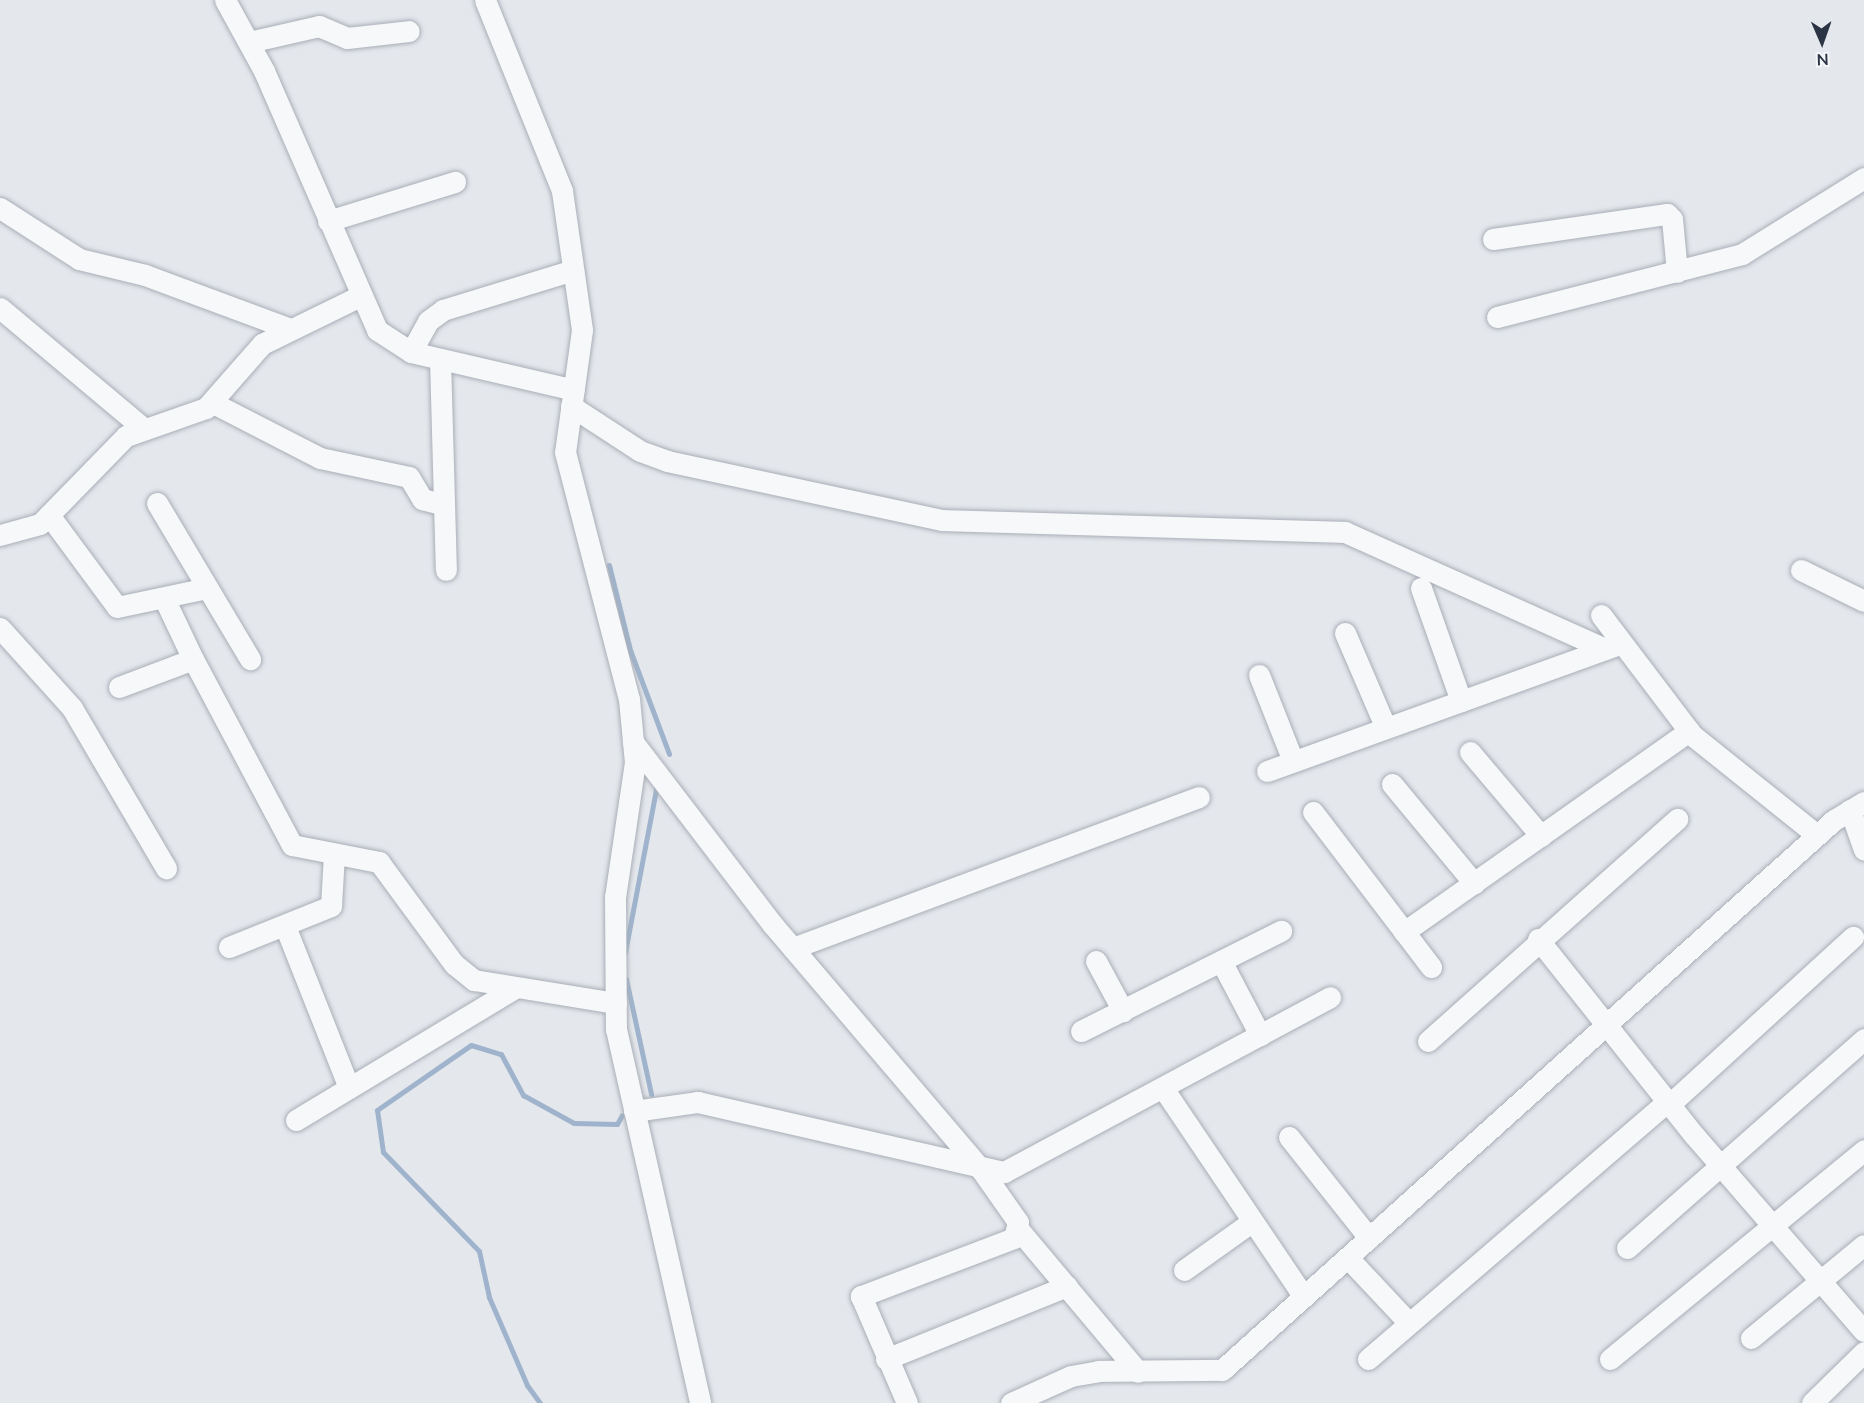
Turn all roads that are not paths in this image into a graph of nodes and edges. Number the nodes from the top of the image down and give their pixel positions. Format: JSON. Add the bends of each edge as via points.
{"nodes":[{"id":1,"x":225,"y":0,"type":"edge"},
{"id":2,"x":485,"y":0,"type":"edge"},
{"id":3,"x":409,"y":31,"type":"dead end"},
{"id":4,"x":249,"y":42,"type":"junction"},
{"id":5,"x":1864,"y":178,"type":"edge"},
{"id":6,"x":454,"y":182,"type":"dead end"},
{"id":7,"x":0,"y":207,"type":"edge"},
{"id":8,"x":328,"y":221,"type":"junction"},
{"id":9,"x":1493,"y":239,"type":"dead end"},
{"id":10,"x":573,"y":270,"type":"junction"},
{"id":11,"x":1677,"y":272,"type":"junction"},
{"id":12,"x":360,"y":296,"type":"junction"},
{"id":13,"x":2,"y":313,"type":"edge"},
{"id":14,"x":1497,"y":317,"type":"dead end"},
{"id":15,"x":290,"y":329,"type":"junction"},
{"id":16,"x":411,"y":352,"type":"junction"},
{"id":17,"x":440,"y":358,"type":"junction"},
{"id":18,"x":573,"y":398,"type":"junction"},
{"id":19,"x":213,"y":403,"type":"junction"},
{"id":20,"x":144,"y":429,"type":"junction"},
{"id":21,"x":157,"y":504,"type":"dead end"},
{"id":22,"x":444,"y":505,"type":"junction"},
{"id":23,"x":49,"y":515,"type":"junction"},
{"id":24,"x":0,"y":535,"type":"edge"},
{"id":25,"x":446,"y":570,"type":"dead end"},
{"id":26,"x":1801,"y":570,"type":"dead end"},
{"id":27,"x":207,"y":588,"type":"junction"},
{"id":28,"x":1421,"y":588,"type":"dead end"},
{"id":29,"x":164,"y":598,"type":"junction"},
{"id":30,"x":1864,"y":601,"type":"edge"},
{"id":31,"x":1601,"y":615,"type":"dead end"},
{"id":32,"x":0,"y":628,"type":"edge"},
{"id":33,"x":1346,"y":633,"type":"dead end"},
{"id":34,"x":1613,"y":646,"type":"junction"},
{"id":35,"x":193,"y":659,"type":"junction"},
{"id":36,"x":250,"y":659,"type":"dead end"},
{"id":37,"x":1259,"y":675,"type":"dead end"},
{"id":38,"x":119,"y":687,"type":"dead end"},
{"id":39,"x":1461,"y":701,"type":"junction"},
{"id":40,"x":1386,"y":728,"type":"junction"},
{"id":41,"x":1689,"y":731,"type":"junction"},
{"id":42,"x":633,"y":742,"type":"junction"},
{"id":43,"x":1470,"y":752,"type":"dead end"},
{"id":44,"x":1293,"y":761,"type":"junction"},
{"id":45,"x":1267,"y":771,"type":"dead end"},
{"id":46,"x":1392,"y":784,"type":"dead end"},
{"id":47,"x":1199,"y":797,"type":"dead end"},
{"id":48,"x":1857,"y":806,"type":"edge"},
{"id":49,"x":1313,"y":812,"type":"dead end"},
{"id":50,"x":1677,"y":819,"type":"dead end"},
{"id":51,"x":1817,"y":835,"type":"junction"},
{"id":52,"x":1541,"y":836,"type":"junction"},
{"id":53,"x":1864,"y":850,"type":"edge"},
{"id":54,"x":334,"y":854,"type":"junction"},
{"id":55,"x":166,"y":868,"type":"dead end"},
{"id":56,"x":1474,"y":883,"type":"junction"},
{"id":57,"x":285,"y":926,"type":"junction"},
{"id":58,"x":1281,"y":931,"type":"dead end"},
{"id":59,"x":1404,"y":932,"type":"junction"},
{"id":60,"x":1853,"y":937,"type":"dead end"},
{"id":61,"x":1538,"y":939,"type":"junction"},
{"id":62,"x":229,"y":947,"type":"dead end"},
{"id":63,"x":793,"y":948,"type":"junction"},
{"id":64,"x":1096,"y":961,"type":"dead end"},
{"id":65,"x":1221,"y":961,"type":"junction"},
{"id":66,"x":1431,"y":967,"type":"dead end"},
{"id":67,"x":515,"y":988,"type":"junction"},
{"id":68,"x":1330,"y":997,"type":"dead end"},
{"id":69,"x":616,"y":1003,"type":"junction"},
{"id":70,"x":1123,"y":1011,"type":"junction"},
{"id":71,"x":1608,"y":1026,"type":"junction"},
{"id":72,"x":1081,"y":1031,"type":"dead end"},
{"id":73,"x":1260,"y":1035,"type":"junction"},
{"id":74,"x":1864,"y":1039,"type":"edge"},
{"id":75,"x":1428,"y":1041,"type":"dead end"},
{"id":76,"x":349,"y":1088,"type":"junction"},
{"id":77,"x":1163,"y":1088,"type":"junction"},
{"id":78,"x":1669,"y":1103,"type":"junction"},
{"id":79,"x":634,"y":1111,"type":"junction"},
{"id":80,"x":296,"y":1120,"type":"dead end"},
{"id":81,"x":1289,"y":1137,"type":"dead end"},
{"id":82,"x":1864,"y":1150,"type":"edge"},
{"id":83,"x":1720,"y":1164,"type":"junction"},
{"id":84,"x":980,"y":1168,"type":"junction"},
{"id":85,"x":1250,"y":1224,"type":"junction"},
{"id":86,"x":1774,"y":1226,"type":"junction"},
{"id":87,"x":1019,"y":1230,"type":"junction"},
{"id":88,"x":1370,"y":1238,"type":"junction"},
{"id":89,"x":1864,"y":1245,"type":"edge"},
{"id":90,"x":1628,"y":1248,"type":"dead end"},
{"id":91,"x":1348,"y":1257,"type":"junction"},
{"id":92,"x":1184,"y":1270,"type":"dead end"},
{"id":93,"x":1821,"y":1281,"type":"junction"},
{"id":94,"x":1067,"y":1287,"type":"junction"},
{"id":95,"x":1304,"y":1297,"type":"junction"},
{"id":96,"x":1409,"y":1323,"type":"junction"},
{"id":97,"x":1864,"y":1331,"type":"edge"},
{"id":98,"x":1751,"y":1338,"type":"dead end"},
{"id":99,"x":1864,"y":1352,"type":"edge"},
{"id":100,"x":886,"y":1359,"type":"junction"},
{"id":101,"x":1368,"y":1359,"type":"dead end"},
{"id":102,"x":1610,"y":1359,"type":"dead end"},
{"id":103,"x":1138,"y":1372,"type":"junction"},
{"id":104,"x":700,"y":1403,"type":"edge"},
{"id":105,"x":907,"y":1403,"type":"edge"},
{"id":106,"x":1011,"y":1403,"type":"edge"},
{"id":107,"x":1812,"y":1403,"type":"edge"}],
"edges":[{"from":1,"to":4,"type":"street"},
{"from":2,"to":10,"type":"street","via":[[562,191]]},
{"from":3,"to":4,"type":"street","via":[[347,38],[320,26]]},
{"from":4,"to":8,"type":"street"},
{"from":5,"to":11,"type":"street","via":[[1742,254]]},
{"from":6,"to":8,"type":"street"},
{"from":7,"to":15,"type":"street","via":[[79,259],[145,274]]},
{"from":8,"to":12,"type":"street"},
{"from":9,"to":11,"type":"street","via":[[1667,214],[1672,219]]},
{"from":10,"to":16,"type":"street","via":[[443,310],[428,321]]},
{"from":10,"to":18,"type":"street","via":[[582,330]]},
{"from":11,"to":14,"type":"street"},
{"from":12,"to":15,"type":"street"},
{"from":12,"to":16,"type":"street","via":[[377,330]]},
{"from":13,"to":20,"type":"street"},
{"from":15,"to":19,"type":"street","via":[[257,348]]},
{"from":16,"to":17,"type":"street"},
{"from":17,"to":18,"type":"street"},
{"from":17,"to":22,"type":"street"},
{"from":18,"to":34,"type":"street","via":[[660,459],[942,520],[1345,532]]},
{"from":18,"to":42,"type":"street","via":[[565,452],[629,699]]},
{"from":19,"to":20,"type":"street"},
{"from":19,"to":22,"type":"street","via":[[320,458],[409,477],[422,499]]},
{"from":20,"to":23,"type":"street","via":[[118,441]]},
{"from":21,"to":27,"type":"street"},
{"from":22,"to":25,"type":"street"},
{"from":23,"to":24,"type":"street","via":[[40,524]]},
{"from":23,"to":29,"type":"street","via":[[113,604],[121,608]]},
{"from":26,"to":30,"type":"street"},
{"from":27,"to":29,"type":"street"},
{"from":27,"to":36,"type":"street"},
{"from":28,"to":39,"type":"street"},
{"from":29,"to":35,"type":"street"},
{"from":31,"to":34,"type":"street"},
{"from":32,"to":55,"type":"street","via":[[72,708]]},
{"from":33,"to":40,"type":"street"},
{"from":34,"to":39,"type":"street"},
{"from":34,"to":41,"type":"street"},
{"from":35,"to":38,"type":"street"},
{"from":35,"to":54,"type":"street","via":[[286,837],[300,849]]},
{"from":37,"to":44,"type":"street"},
{"from":39,"to":40,"type":"street"},
{"from":40,"to":44,"type":"street"},
{"from":41,"to":51,"type":"street"},
{"from":41,"to":52,"type":"street"},
{"from":42,"to":63,"type":"street"},
{"from":42,"to":69,"type":"street","via":[[615,897]]},
{"from":43,"to":52,"type":"street"},
{"from":44,"to":45,"type":"street"},
{"from":46,"to":56,"type":"street"},
{"from":47,"to":63,"type":"street"},
{"from":48,"to":51,"type":"street"},
{"from":48,"to":53,"type":"street"},
{"from":49,"to":59,"type":"street"},
{"from":50,"to":61,"type":"street"},
{"from":51,"to":71,"type":"street"},
{"from":52,"to":56,"type":"street"},
{"from":54,"to":57,"type":"street","via":[[331,906]]},
{"from":54,"to":67,"type":"street","via":[[378,862],[465,974]]},
{"from":56,"to":59,"type":"street"},
{"from":57,"to":62,"type":"street"},
{"from":57,"to":76,"type":"street"},
{"from":58,"to":65,"type":"street"},
{"from":59,"to":66,"type":"street"},
{"from":60,"to":78,"type":"street"},
{"from":61,"to":71,"type":"street"},
{"from":61,"to":75,"type":"street"},
{"from":63,"to":84,"type":"street"},
{"from":64,"to":70,"type":"street"},
{"from":65,"to":70,"type":"street"},
{"from":65,"to":73,"type":"street"},
{"from":67,"to":69,"type":"street"},
{"from":67,"to":76,"type":"street"},
{"from":68,"to":73,"type":"street"},
{"from":69,"to":79,"type":"street","via":[[616,1029]]},
{"from":70,"to":72,"type":"street"},
{"from":71,"to":78,"type":"street"},
{"from":71,"to":88,"type":"street"},
{"from":73,"to":77,"type":"street"},
{"from":74,"to":83,"type":"street"},
{"from":76,"to":80,"type":"street"},
{"from":77,"to":84,"type":"street","via":[[1012,1170]]},
{"from":77,"to":85,"type":"street"},
{"from":78,"to":83,"type":"street"},
{"from":78,"to":96,"type":"street"},
{"from":79,"to":84,"type":"street","via":[[698,1102]]},
{"from":79,"to":104,"type":"street"},
{"from":81,"to":88,"type":"street"},
{"from":82,"to":86,"type":"street"},
{"from":83,"to":86,"type":"street"},
{"from":83,"to":90,"type":"street"},
{"from":84,"to":87,"type":"street"},
{"from":85,"to":92,"type":"street"},
{"from":85,"to":95,"type":"street"},
{"from":86,"to":93,"type":"street"},
{"from":86,"to":102,"type":"street"},
{"from":87,"to":94,"type":"street"},
{"from":87,"to":100,"type":"street","via":[[1014,1238],[864,1292],[861,1306]]},
{"from":88,"to":91,"type":"street"},
{"from":89,"to":93,"type":"street"},
{"from":91,"to":95,"type":"street"},
{"from":91,"to":96,"type":"street"},
{"from":93,"to":97,"type":"street"},
{"from":93,"to":98,"type":"street"},
{"from":94,"to":100,"type":"street"},
{"from":94,"to":103,"type":"street"},
{"from":95,"to":103,"type":"street","via":[[1222,1370]]},
{"from":96,"to":101,"type":"street"},
{"from":99,"to":107,"type":"street"},
{"from":100,"to":105,"type":"street"},
{"from":103,"to":106,"type":"street","via":[[1071,1376]]}]}
